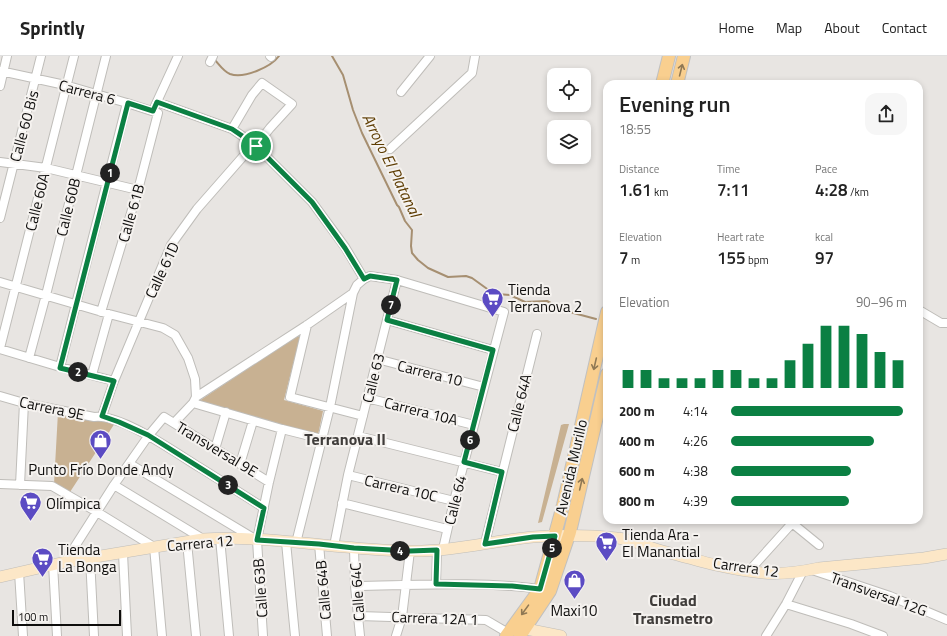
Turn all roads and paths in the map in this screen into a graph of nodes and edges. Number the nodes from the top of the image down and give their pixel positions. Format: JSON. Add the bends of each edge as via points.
{"nodes":[{"id":1,"x":7,"y":56,"type":"edge"},
{"id":2,"x":41,"y":56,"type":"edge"},
{"id":3,"x":74,"y":56,"type":"edge"},
{"id":4,"x":106,"y":56,"type":"edge"},
{"id":5,"x":178,"y":56,"type":"edge"},
{"id":6,"x":430,"y":56,"type":"edge"},
{"id":7,"x":476,"y":56,"type":"edge"},
{"id":8,"x":669,"y":56,"type":"edge"},
{"id":9,"x":684,"y":56,"type":"edge"},
{"id":10,"x":2,"y":71,"type":"edge"},
{"id":11,"x":36,"y":79,"type":"junction"},
{"id":12,"x":663,"y":80,"type":"edge"},
{"id":13,"x":678,"y":80,"type":"edge"},
{"id":14,"x":65,"y":85,"type":"junction"},
{"id":15,"x":0,"y":86,"type":"edge"},
{"id":16,"x":400,"y":92,"type":"dead end"},
{"id":17,"x":97,"y":94,"type":"junction"},
{"id":18,"x":157,"y":102,"type":"junction"},
{"id":19,"x":128,"y":103,"type":"junction"},
{"id":20,"x":156,"y":112,"type":"junction"},
{"id":21,"x":232,"y":129,"type":"junction"},
{"id":22,"x":255,"y":145,"type":"junction"},
{"id":23,"x":390,"y":149,"type":"dead end"},
{"id":24,"x":0,"y":162,"type":"edge"},
{"id":25,"x":13,"y":164,"type":"junction"},
{"id":26,"x":46,"y":168,"type":"junction"},
{"id":27,"x":76,"y":176,"type":"junction"},
{"id":28,"x":107,"y":183,"type":"junction"},
{"id":29,"x":138,"y":190,"type":"junction"},
{"id":30,"x":0,"y":218,"type":"edge"},
{"id":31,"x":364,"y":279,"type":"junction"},
{"id":32,"x":397,"y":280,"type":"junction"},
{"id":33,"x":0,"y":282,"type":"edge"},
{"id":34,"x":15,"y":286,"type":"junction"},
{"id":35,"x":353,"y":293,"type":"junction"},
{"id":36,"x":46,"y":295,"type":"junction"},
{"id":37,"x":76,"y":304,"type":"junction"},
{"id":38,"x":923,"y":312,"type":"edge"},
{"id":39,"x":105,"y":313,"type":"junction"},
{"id":40,"x":387,"y":320,"type":"junction"},
{"id":41,"x":139,"y":322,"type":"junction"},
{"id":42,"x":947,"y":323,"type":"edge"},
{"id":43,"x":307,"y":325,"type":"junction"},
{"id":44,"x":603,"y":329,"type":"edge"},
{"id":45,"x":537,"y":334,"type":"dead end"},
{"id":46,"x":0,"y":349,"type":"edge"},
{"id":47,"x":493,"y":350,"type":"junction"},
{"id":48,"x":29,"y":358,"type":"junction"},
{"id":49,"x":377,"y":359,"type":"junction"},
{"id":50,"x":60,"y":368,"type":"junction"},
{"id":51,"x":92,"y":375,"type":"junction"},
{"id":52,"x":114,"y":381,"type":"junction"},
{"id":53,"x":484,"y":387,"type":"junction"},
{"id":54,"x":603,"y":391,"type":"edge"},
{"id":55,"x":0,"y":396,"type":"edge"},
{"id":56,"x":367,"y":398,"type":"junction"},
{"id":57,"x":195,"y":400,"type":"junction"},
{"id":58,"x":24,"y":403,"type":"junction"},
{"id":59,"x":330,"y":407,"type":"junction"},
{"id":60,"x":226,"y":412,"type":"junction"},
{"id":61,"x":102,"y":416,"type":"junction"},
{"id":62,"x":363,"y":416,"type":"junction"},
{"id":63,"x":253,"y":421,"type":"junction"},
{"id":64,"x":174,"y":423,"type":"junction"},
{"id":65,"x":474,"y":425,"type":"junction"},
{"id":66,"x":282,"y":429,"type":"junction"},
{"id":67,"x":148,"y":435,"type":"junction"},
{"id":68,"x":358,"y":436,"type":"junction"},
{"id":69,"x":322,"y":439,"type":"junction"},
{"id":70,"x":215,"y":449,"type":"junction"},
{"id":71,"x":464,"y":462,"type":"junction"},
{"id":72,"x":130,"y":464,"type":"junction"},
{"id":73,"x":240,"y":464,"type":"junction"},
{"id":74,"x":502,"y":472,"type":"junction"},
{"id":75,"x":348,"y":475,"type":"junction"},
{"id":76,"x":269,"y":482,"type":"junction"},
{"id":77,"x":0,"y":484,"type":"edge"},
{"id":78,"x":20,"y":485,"type":"junction"},
{"id":79,"x":114,"y":485,"type":"junction"},
{"id":80,"x":454,"y":500,"type":"junction"},
{"id":81,"x":342,"y":503,"type":"junction"},
{"id":82,"x":264,"y":508,"type":"junction"},
{"id":83,"x":97,"y":512,"type":"junction"},
{"id":84,"x":791,"y":524,"type":"edge"},
{"id":85,"x":795,"y":524,"type":"edge"},
{"id":86,"x":447,"y":530,"type":"junction"},
{"id":87,"x":555,"y":536,"type":"junction"},
{"id":88,"x":568,"y":536,"type":"junction"},
{"id":89,"x":220,"y":538,"type":"junction"},
{"id":90,"x":203,"y":539,"type":"junction"},
{"id":91,"x":257,"y":540,"type":"junction"},
{"id":92,"x":187,"y":542,"type":"junction"},
{"id":93,"x":291,"y":542,"type":"junction"},
{"id":94,"x":319,"y":544,"type":"junction"},
{"id":95,"x":485,"y":544,"type":"junction"},
{"id":96,"x":819,"y":545,"type":"dead end"},
{"id":97,"x":334,"y":546,"type":"junction"},
{"id":98,"x":154,"y":547,"type":"junction"},
{"id":99,"x":354,"y":548,"type":"junction"},
{"id":100,"x":440,"y":549,"type":"junction"},
{"id":101,"x":410,"y":551,"type":"junction"},
{"id":102,"x":123,"y":553,"type":"junction"},
{"id":103,"x":947,"y":554,"type":"edge"},
{"id":104,"x":90,"y":558,"type":"junction"},
{"id":105,"x":65,"y":562,"type":"junction"},
{"id":106,"x":54,"y":564,"type":"junction"},
{"id":107,"x":749,"y":571,"type":"junction"},
{"id":108,"x":807,"y":571,"type":"junction"},
{"id":109,"x":19,"y":572,"type":"junction"},
{"id":110,"x":0,"y":577,"type":"edge"},
{"id":111,"x":436,"y":584,"type":"junction"},
{"id":112,"x":404,"y":585,"type":"junction"},
{"id":113,"x":355,"y":586,"type":"junction"},
{"id":114,"x":540,"y":589,"type":"junction"},
{"id":115,"x":786,"y":604,"type":"junction"},
{"id":116,"x":359,"y":616,"type":"junction"},
{"id":117,"x":402,"y":617,"type":"junction"},
{"id":118,"x":947,"y":620,"type":"edge"},
{"id":119,"x":523,"y":632,"type":"edge"},
{"id":120,"x":507,"y":634,"type":"edge"},
{"id":121,"x":23,"y":636,"type":"edge"},
{"id":122,"x":57,"y":636,"type":"edge"},
{"id":123,"x":94,"y":636,"type":"edge"},
{"id":124,"x":127,"y":636,"type":"edge"},
{"id":125,"x":162,"y":636,"type":"edge"},
{"id":126,"x":196,"y":636,"type":"edge"},
{"id":127,"x":229,"y":636,"type":"edge"},
{"id":128,"x":263,"y":636,"type":"edge"},
{"id":129,"x":295,"y":636,"type":"edge"},
{"id":130,"x":327,"y":636,"type":"edge"},
{"id":131,"x":360,"y":636,"type":"edge"},
{"id":132,"x":396,"y":636,"type":"edge"},
{"id":133,"x":561,"y":636,"type":"edge"},
{"id":134,"x":766,"y":636,"type":"edge"},
{"id":135,"x":883,"y":636,"type":"edge"}],
"edges":[{"from":1,"to":10,"type":"street"},
{"from":2,"to":11,"type":"street","name":"Calle 60 Bis"},
{"from":3,"to":14,"type":"street","name":"Calle 60A"},
{"from":4,"to":17,"type":"street","name":"Calle 60B"},
{"from":5,"to":18,"type":"street","name":"Calle 61B"},
{"from":6,"to":16,"type":"street"},
{"from":7,"to":23,"type":"street","via":[[472,73]]},
{"from":8,"to":12,"type":"main road"},
{"from":13,"to":9,"type":"main road","one_way":true},
{"from":10,"to":11,"type":"street","name":"Carrera 6"},
{"from":10,"to":15,"type":"street"},
{"from":11,"to":14,"type":"street","name":"Carrera 6"},
{"from":11,"to":25,"type":"street","name":"Calle 60 Bis"},
{"from":14,"to":17,"type":"street","name":"Carrera 6"},
{"from":14,"to":26,"type":"street","name":"Calle 60A"},
{"from":17,"to":19,"type":"street","name":"Carrera 6"},
{"from":17,"to":27,"type":"street","name":"Calle 60B"},
{"from":18,"to":20,"type":"street","name":"Calle 61B"},
{"from":18,"to":21,"type":"street"},
{"from":19,"to":20,"type":"street","name":"Carrera 6"},
{"from":19,"to":28,"type":"street"},
{"from":20,"to":29,"type":"street","name":"Calle 61B"},
{"from":21,"to":22,"type":"street"},
{"from":21,"to":22,"type":"street","name":"Calle 61D","via":[[262,83],[292,104]]},
{"from":22,"to":31,"type":"street","via":[[312,202]]},
{"from":22,"to":41,"type":"street","name":"Calle 61D","via":[[197,209],[171,245]]},
{"from":24,"to":25,"type":"street"},
{"from":25,"to":26,"type":"street"},
{"from":25,"to":30,"type":"street","name":"Calle 60 Bis"},
{"from":26,"to":27,"type":"street"},
{"from":26,"to":34,"type":"street","name":"Calle 60A"},
{"from":27,"to":28,"type":"street"},
{"from":27,"to":36,"type":"street","name":"Calle 60B"},
{"from":28,"to":29,"type":"street"},
{"from":28,"to":37,"type":"street"},
{"from":29,"to":39,"type":"street","name":"Calle 61B"},
{"from":31,"to":32,"type":"street","via":[[370,276]]},
{"from":31,"to":35,"type":"street"},
{"from":32,"to":40,"type":"street","name":"Calle 63"},
{"from":32,"to":47,"type":"street","name":"Calle 64","via":[[504,312]]},
{"from":33,"to":34,"type":"street"},
{"from":34,"to":36,"type":"street"},
{"from":34,"to":46,"type":"street","name":"Calle 60A"},
{"from":35,"to":43,"type":"street"},
{"from":35,"to":59,"type":"street"},
{"from":36,"to":37,"type":"street"},
{"from":36,"to":48,"type":"street","name":"Calle 60B"},
{"from":37,"to":39,"type":"street"},
{"from":37,"to":50,"type":"street"},
{"from":38,"to":42,"type":"street","via":[[941,323]]},
{"from":39,"to":41,"type":"street"},
{"from":39,"to":51,"type":"street","name":"Calle 61B"},
{"from":40,"to":47,"type":"street"},
{"from":40,"to":49,"type":"street","name":"Calle 63"},
{"from":41,"to":52,"type":"street","name":"Calle 61D"},
{"from":41,"to":57,"type":"street","via":[[163,328],[175,335],[188,358],[195,379]]},
{"from":43,"to":57,"type":"street"},
{"from":43,"to":59,"type":"street","via":[[290,397]]},
{"from":44,"to":87,"type":"main road","name":"Avenida Murillo","one_way":true},
{"from":45,"to":74,"type":"street","name":"Calle 64A"},
{"from":46,"to":48,"type":"street"},
{"from":47,"to":53,"type":"street","name":"Calle 64"},
{"from":48,"to":50,"type":"street"},
{"from":49,"to":53,"type":"street","name":"Carrera 10"},
{"from":49,"to":56,"type":"street","name":"Calle 63"},
{"from":50,"to":51,"type":"street"},
{"from":51,"to":52,"type":"street"},
{"from":52,"to":61,"type":"street","name":"Calle 61D"},
{"from":53,"to":65,"type":"street","name":"Calle 64"},
{"from":88,"to":54,"type":"main road","name":"Avenida Murillo","one_way":true},
{"from":55,"to":58,"type":"street","name":"Carrera 9E"},
{"from":56,"to":62,"type":"street","name":"Calle 63"},
{"from":56,"to":65,"type":"street","name":"Carrera 10A"},
{"from":57,"to":60,"type":"street"},
{"from":57,"to":64,"type":"street"},
{"from":58,"to":61,"type":"street","name":"Carrera 9E","via":[[94,417]]},
{"from":58,"to":78,"type":"street"},
{"from":59,"to":62,"type":"street"},
{"from":59,"to":69,"type":"street"},
{"from":60,"to":63,"type":"street"},
{"from":60,"to":70,"type":"street"},
{"from":61,"to":67,"type":"street","name":"Carrera 9E"},
{"from":62,"to":68,"type":"street","name":"Calle 63"},
{"from":63,"to":66,"type":"street"},
{"from":63,"to":73,"type":"street"},
{"from":64,"to":67,"type":"street","name":"Transversal 9E","via":[[164,417]]},
{"from":64,"to":70,"type":"street","name":"Transversal 9E"},
{"from":65,"to":71,"type":"street","name":"Calle 64"},
{"from":66,"to":69,"type":"street"},
{"from":66,"to":76,"type":"street"},
{"from":67,"to":72,"type":"street"},
{"from":67,"to":82,"type":"street","name":"Carrera 9E"},
{"from":68,"to":71,"type":"street"},
{"from":68,"to":75,"type":"street","name":"Calle 63"},
{"from":69,"to":93,"type":"street"},
{"from":70,"to":73,"type":"street","name":"Transversal 9E"},
{"from":71,"to":74,"type":"street"},
{"from":71,"to":80,"type":"street","name":"Calle 64"},
{"from":72,"to":79,"type":"street"},
{"from":72,"to":91,"type":"street"},
{"from":73,"to":76,"type":"street","name":"Transversal 9E"},
{"from":74,"to":95,"type":"street","name":"Calle 64A"},
{"from":75,"to":80,"type":"street","name":"Carrera 10C"},
{"from":75,"to":81,"type":"street","name":"Calle 63"},
{"from":76,"to":82,"type":"street"},
{"from":77,"to":78,"type":"street"},
{"from":78,"to":83,"type":"street","via":[[52,486]]},
{"from":79,"to":83,"type":"street"},
{"from":79,"to":90,"type":"street"},
{"from":80,"to":86,"type":"street","name":"Calle 64"},
{"from":81,"to":86,"type":"street"},
{"from":81,"to":97,"type":"street","name":"Calle 63"},
{"from":82,"to":91,"type":"street"},
{"from":83,"to":98,"type":"street"},
{"from":83,"to":105,"type":"street"},
{"from":84,"to":107,"type":"street"},
{"from":85,"to":96,"type":"street"},
{"from":86,"to":100,"type":"street","name":"Calle 64"},
{"from":87,"to":88,"type":"main road","name":"Carrera 12"},
{"from":87,"to":95,"type":"main road","name":"Carrera 12"},
{"from":87,"to":114,"type":"main road","name":"Avenida Murillo"},
{"from":88,"to":107,"type":"main road","name":"Carrera 12","via":[[619,538],[713,564]]},
{"from":88,"to":119,"type":"main road","name":"Avenida Murillo","via":[[550,591]]},
{"from":89,"to":90,"type":"main road","name":"Carrera 12"},
{"from":89,"to":91,"type":"main road","name":"Carrera 12"},
{"from":89,"to":127,"type":"street"},
{"from":90,"to":92,"type":"main road","name":"Carrera 12"},
{"from":91,"to":93,"type":"main road","name":"Carrera 12"},
{"from":91,"to":128,"type":"street","name":"Calle 63B"},
{"from":92,"to":98,"type":"main road","name":"Carrera 12"},
{"from":92,"to":126,"type":"street"},
{"from":93,"to":94,"type":"main road","name":"Carrera 12"},
{"from":93,"to":129,"type":"street"},
{"from":94,"to":97,"type":"main road","name":"Carrera 12"},
{"from":94,"to":130,"type":"street","name":"Calle 64B"},
{"from":95,"to":100,"type":"main road","name":"Carrera 12"},
{"from":97,"to":99,"type":"main road","name":"Carrera 12"},
{"from":98,"to":102,"type":"main road","name":"Carrera 12"},
{"from":98,"to":125,"type":"street"},
{"from":99,"to":101,"type":"main road","name":"Carrera 12"},
{"from":99,"to":113,"type":"street","name":"Calle 64C"},
{"from":100,"to":101,"type":"main road","name":"Carrera 12"},
{"from":100,"to":111,"type":"street","name":"Calle 64"},
{"from":101,"to":112,"type":"street"},
{"from":102,"to":104,"type":"main road","name":"Carrera 12"},
{"from":102,"to":124,"type":"street"},
{"from":103,"to":108,"type":"main road","name":"Carrera 12"},
{"from":104,"to":105,"type":"main road","name":"Carrera 12"},
{"from":104,"to":123,"type":"street"},
{"from":105,"to":106,"type":"main road","name":"Carrera 12"},
{"from":106,"to":109,"type":"main road","name":"Carrera 12"},
{"from":106,"to":122,"type":"street"},
{"from":107,"to":108,"type":"main road","name":"Carrera 12","via":[[783,574]]},
{"from":108,"to":115,"type":"street"},
{"from":108,"to":118,"type":"street","name":"Transversal 12G","via":[[890,596]]},
{"from":109,"to":110,"type":"main road","name":"Carrera 12"},
{"from":109,"to":121,"type":"street"},
{"from":111,"to":112,"type":"street"},
{"from":111,"to":114,"type":"street"},
{"from":112,"to":113,"type":"street"},
{"from":112,"to":117,"type":"street"},
{"from":113,"to":116,"type":"street","name":"Calle 64C"},
{"from":114,"to":120,"type":"main road","name":"Avenida Murillo","one_way":true},
{"from":115,"to":134,"type":"street"},
{"from":115,"to":135,"type":"street"},
{"from":116,"to":117,"type":"street","name":"Carrera 12A 1"},
{"from":116,"to":131,"type":"street","name":"Calle 64C"},
{"from":117,"to":120,"type":"street","name":"Carrera 12A 1","via":[[486,620]]},
{"from":117,"to":132,"type":"street"},
{"from":119,"to":133,"type":"main road"}]}
